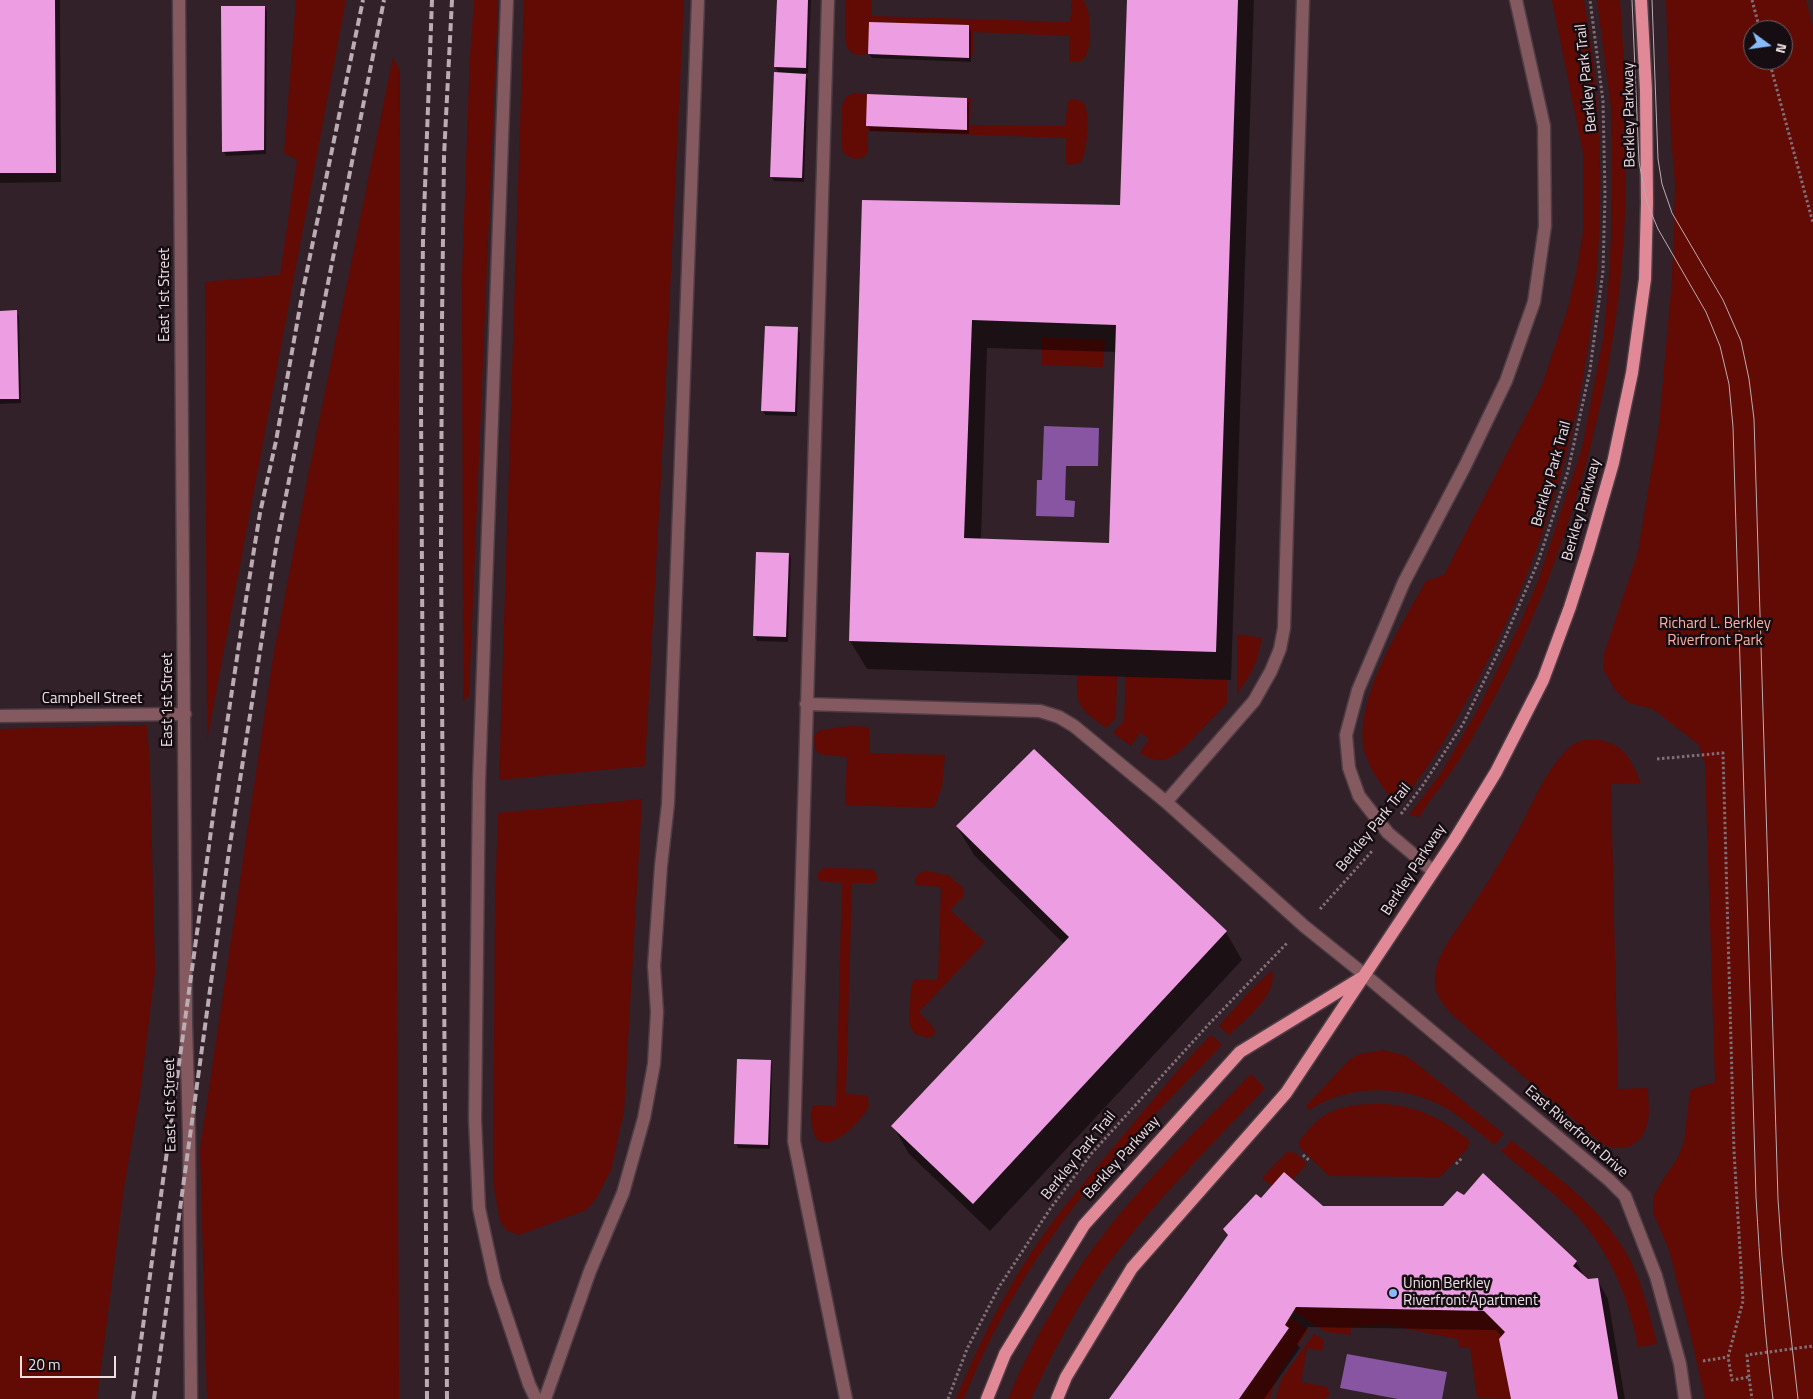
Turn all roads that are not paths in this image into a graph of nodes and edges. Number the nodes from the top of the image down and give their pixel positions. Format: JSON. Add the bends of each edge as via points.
{"nodes":[{"id":1,"x":179,"y":0,"type":"edge"},
{"id":2,"x":508,"y":0,"type":"edge"},
{"id":3,"x":698,"y":0,"type":"edge"},
{"id":4,"x":828,"y":0,"type":"edge"},
{"id":5,"x":1303,"y":0,"type":"edge"},
{"id":6,"x":1516,"y":0,"type":"edge"},
{"id":7,"x":1641,"y":0,"type":"edge"},
{"id":8,"x":806,"y":704,"type":"junction"},
{"id":9,"x":185,"y":714,"type":"junction"},
{"id":10,"x":0,"y":716,"type":"edge"},
{"id":11,"x":1166,"y":802,"type":"junction"},
{"id":12,"x":1433,"y":871,"type":"junction"},
{"id":13,"x":1365,"y":975,"type":"junction"},
{"id":14,"x":191,"y":1399,"type":"edge"},
{"id":15,"x":536,"y":1399,"type":"edge"},
{"id":16,"x":545,"y":1399,"type":"edge"},
{"id":17,"x":846,"y":1399,"type":"edge"},
{"id":18,"x":987,"y":1399,"type":"edge"},
{"id":19,"x":1057,"y":1399,"type":"edge"},
{"id":20,"x":1685,"y":1399,"type":"edge"}],
"edges":[{"from":1,"to":9,"type":"street","name":"East 1st Street"},
{"from":2,"to":15,"type":"street","via":[[479,782],[475,1118],[479,1208],[489,1255]]},
{"from":3,"to":16,"type":"street","via":[[668,804],[654,966],[657,1012],[654,1064],[644,1118],[622,1193],[590,1271]]},
{"from":4,"to":8,"type":"street"},
{"from":5,"to":11,"type":"street","via":[[1284,618],[1280,649],[1254,701]]},
{"from":6,"to":12,"type":"street","via":[[1544,126],[1545,226],[1534,302],[1506,381],[1404,582],[1358,690],[1346,735],[1349,768],[1359,796],[1388,832]]},
{"from":7,"to":12,"type":"main road","name":"Berkley Parkway","via":[[1648,154],[1645,279],[1632,373],[1613,463],[1570,607],[1543,680],[1496,772]]},
{"from":8,"to":11,"type":"street","name":"East Riverfront Drive","via":[[1040,711],[1074,726]]},
{"from":8,"to":17,"type":"street","via":[[794,1141]]},
{"from":9,"to":10,"type":"street","name":"Campbell Street"},
{"from":9,"to":14,"type":"street","name":"East 1st Street"},
{"from":11,"to":13,"type":"street","name":"East Riverfront Drive","via":[[1304,926]]},
{"from":12,"to":13,"type":"main road","name":"Berkley Parkway"},
{"from":13,"to":18,"type":"main road","name":"Berkley Parkway","via":[[1240,1052],[1084,1225],[1005,1354]]},
{"from":13,"to":19,"type":"main road","name":"Berkley Parkway","via":[[1286,1093],[1132,1268],[1066,1377]]},
{"from":13,"to":20,"type":"street","name":"East Riverfront Drive","via":[[1625,1196],[1671,1325]]}]}
